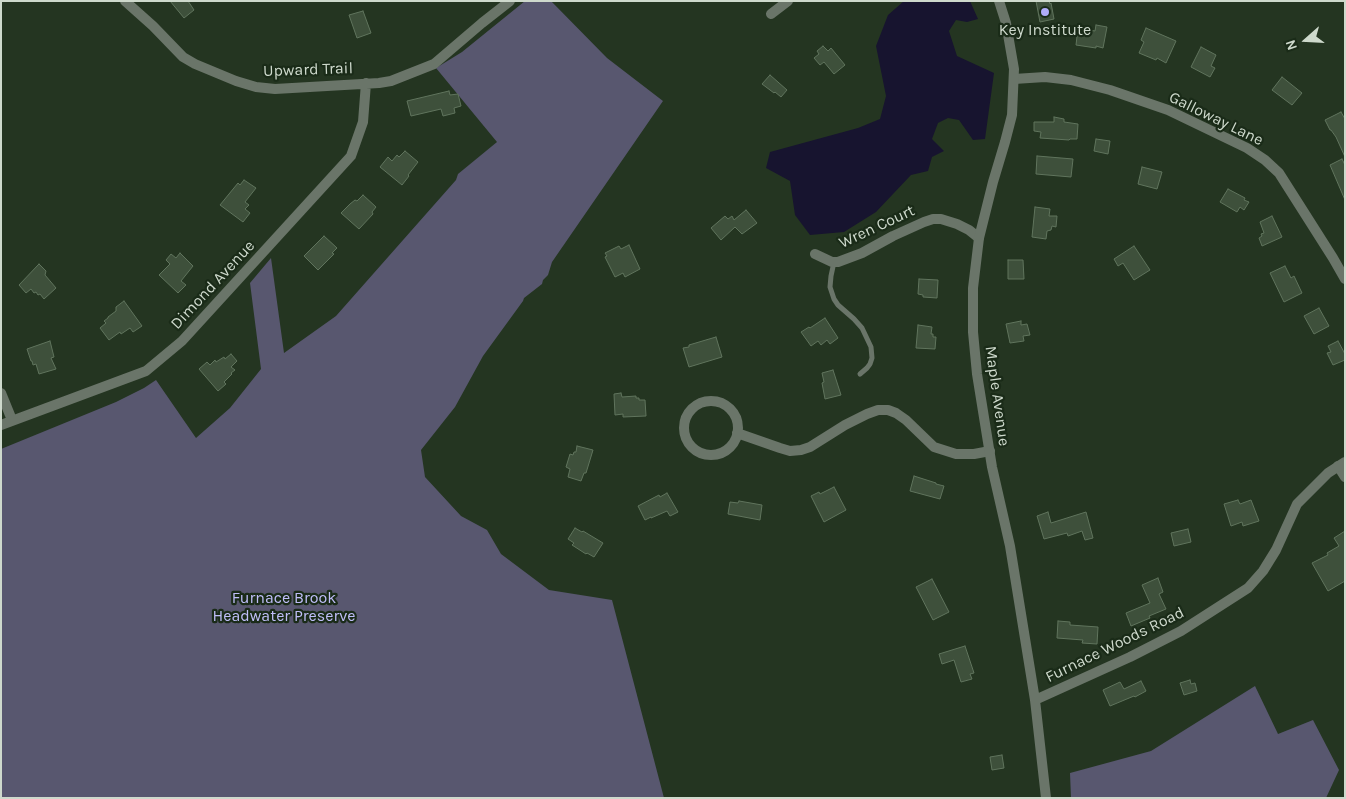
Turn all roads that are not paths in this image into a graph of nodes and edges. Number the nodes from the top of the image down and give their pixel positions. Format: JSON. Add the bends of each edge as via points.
{"nodes":[{"id":1,"x":125,"y":1,"type":"edge"},
{"id":2,"x":510,"y":1,"type":"edge"},
{"id":3,"x":788,"y":1,"type":"edge"},
{"id":4,"x":998,"y":1,"type":"edge"},
{"id":5,"x":771,"y":14,"type":"dead end"},
{"id":6,"x":1014,"y":79,"type":"junction"},
{"id":7,"x":369,"y":83,"type":"junction"},
{"id":8,"x":980,"y":238,"type":"junction"},
{"id":9,"x":814,"y":254,"type":"dead end"},
{"id":10,"x":834,"y":262,"type":"junction"},
{"id":11,"x":1345,"y":279,"type":"edge"},
{"id":12,"x":860,"y":374,"type":"dead end"},
{"id":13,"x":1,"y":393,"type":"edge"},
{"id":14,"x":12,"y":420,"type":"junction"},
{"id":15,"x":1,"y":425,"type":"edge"},
{"id":16,"x":737,"y":433,"type":"junction"},
{"id":17,"x":990,"y":450,"type":"junction"},
{"id":18,"x":1341,"y":464,"type":"edge"},
{"id":19,"x":1345,"y":477,"type":"edge"},
{"id":20,"x":1035,"y":700,"type":"junction"},
{"id":21,"x":1046,"y":798,"type":"edge"}],
"edges":[{"from":1,"to":7,"type":"street","name":"Upward Trail","via":[[183,57],[236,81],[275,89]]},
{"from":2,"to":7,"type":"street","name":"Upward Trail","via":[[434,64],[391,81]]},
{"from":3,"to":5,"type":"street"},
{"from":4,"to":6,"type":"street","name":"Maple Avenue","via":[[1006,23]]},
{"from":6,"to":8,"type":"street","name":"Maple Avenue","via":[[1012,115]]},
{"from":6,"to":11,"type":"street","name":"Galloway Lane","via":[[1045,77],[1110,90],[1168,110],[1247,148],[1279,173]]},
{"from":7,"to":14,"type":"street","name":"Dimond Avenue","via":[[363,122],[351,156],[182,341],[146,371]]},
{"from":8,"to":10,"type":"street","name":"Wren Court","via":[[957,224],[933,219],[892,236],[862,254]]},
{"from":8,"to":17,"type":"street","name":"Maple Avenue","via":[[973,288],[973,332]]},
{"from":9,"to":10,"type":"street","name":"Wren Court"},
{"from":10,"to":12,"type":"lane","via":[[830,276],[834,299],[862,328],[871,347],[870,364]]},
{"from":13,"to":14,"type":"street"},
{"from":14,"to":15,"type":"street","name":"Dimond Avenue"},
{"from":16,"to":16,"type":"street","via":[[738,424],[730,408],[714,400],[696,404],[683,425],[689,444],[707,455],[715,455],[730,447]]},
{"from":16,"to":17,"type":"street","via":[[790,451],[801,450],[867,414],[888,410],[906,420],[934,447],[946,452],[974,454]]},
{"from":17,"to":20,"type":"street","name":"Maple Avenue","via":[[1010,546]]},
{"from":18,"to":19,"type":"street"},
{"from":18,"to":20,"type":"street","name":"Furnace Woods Road","via":[[1297,504],[1276,550],[1263,572],[1248,588],[1181,632]]},
{"from":20,"to":21,"type":"street","name":"Maple Avenue"}]}
